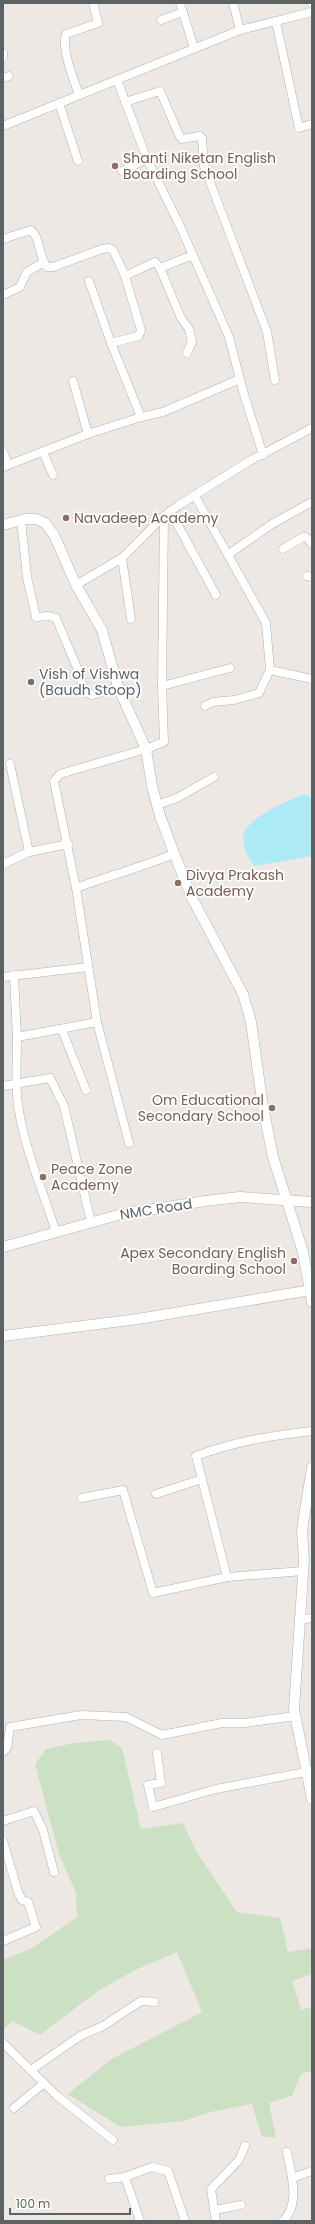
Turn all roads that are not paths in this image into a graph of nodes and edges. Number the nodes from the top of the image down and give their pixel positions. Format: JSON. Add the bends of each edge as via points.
{"nodes":[{"id":1,"x":93,"y":3,"type":"edge"},
{"id":2,"x":180,"y":3,"type":"edge"},
{"id":3,"x":233,"y":3,"type":"edge"},
{"id":4,"x":183,"y":12,"type":"junction"},
{"id":5,"x":312,"y":12,"type":"edge"},
{"id":6,"x":161,"y":20,"type":"dead end"},
{"id":7,"x":276,"y":22,"type":"junction"},
{"id":8,"x":240,"y":30,"type":"junction"},
{"id":9,"x":194,"y":48,"type":"junction"},
{"id":10,"x":3,"y":53,"type":"edge"},
{"id":11,"x":3,"y":57,"type":"edge"},
{"id":12,"x":117,"y":80,"type":"junction"},
{"id":13,"x":80,"y":95,"type":"junction"},
{"id":14,"x":125,"y":102,"type":"junction"},
{"id":15,"x":59,"y":103,"type":"junction"},
{"id":16,"x":312,"y":124,"type":"edge"},
{"id":17,"x":3,"y":126,"type":"edge"},
{"id":18,"x":147,"y":159,"type":"junction"},
{"id":19,"x":78,"y":161,"type":"dead end"},
{"id":20,"x":122,"y":171,"type":"dead end"},
{"id":21,"x":3,"y":238,"type":"edge"},
{"id":22,"x":193,"y":255,"type":"junction"},
{"id":23,"x":44,"y":262,"type":"junction"},
{"id":24,"x":160,"y":268,"type":"junction"},
{"id":25,"x":125,"y":276,"type":"junction"},
{"id":26,"x":89,"y":281,"type":"dead end"},
{"id":27,"x":3,"y":295,"type":"edge"},
{"id":28,"x":111,"y":343,"type":"junction"},
{"id":29,"x":187,"y":353,"type":"dead end"},
{"id":30,"x":240,"y":379,"type":"junction"},
{"id":31,"x":275,"y":380,"type":"dead end"},
{"id":32,"x":73,"y":381,"type":"dead end"},
{"id":33,"x":141,"y":417,"type":"junction"},
{"id":34,"x":312,"y":428,"type":"edge"},
{"id":35,"x":88,"y":434,"type":"junction"},
{"id":36,"x":3,"y":452,"type":"edge"},
{"id":37,"x":43,"y":452,"type":"junction"},
{"id":38,"x":263,"y":455,"type":"junction"},
{"id":39,"x":6,"y":466,"type":"edge"},
{"id":40,"x":53,"y":475,"type":"dead end"},
{"id":41,"x":195,"y":496,"type":"junction"},
{"id":42,"x":312,"y":502,"type":"edge"},
{"id":43,"x":167,"y":513,"type":"junction"},
{"id":44,"x":21,"y":520,"type":"junction"},
{"id":45,"x":3,"y":525,"type":"edge"},
{"id":46,"x":312,"y":544,"type":"edge"},
{"id":47,"x":283,"y":549,"type":"dead end"},
{"id":48,"x":229,"y":554,"type":"junction"},
{"id":49,"x":122,"y":558,"type":"junction"},
{"id":50,"x":76,"y":585,"type":"junction"},
{"id":51,"x":216,"y":595,"type":"dead end"},
{"id":52,"x":131,"y":619,"type":"dead end"},
{"id":53,"x":230,"y":668,"type":"dead end"},
{"id":54,"x":270,"y":670,"type":"junction"},
{"id":55,"x":312,"y":679,"type":"edge"},
{"id":56,"x":162,"y":686,"type":"junction"},
{"id":57,"x":118,"y":687,"type":"junction"},
{"id":58,"x":205,"y":706,"type":"dead end"},
{"id":59,"x":146,"y":749,"type":"junction"},
{"id":60,"x":10,"y":764,"type":"dead end"},
{"id":61,"x":214,"y":777,"type":"dead end"},
{"id":62,"x":157,"y":805,"type":"junction"},
{"id":63,"x":68,"y":844,"type":"junction"},
{"id":64,"x":29,"y":852,"type":"junction"},
{"id":65,"x":174,"y":854,"type":"junction"},
{"id":66,"x":3,"y":864,"type":"edge"},
{"id":67,"x":76,"y":888,"type":"junction"},
{"id":68,"x":88,"y":967,"type":"junction"},
{"id":69,"x":14,"y":975,"type":"junction"},
{"id":70,"x":3,"y":976,"type":"edge"},
{"id":71,"x":97,"y":1022,"type":"junction"},
{"id":72,"x":62,"y":1030,"type":"junction"},
{"id":73,"x":17,"y":1037,"type":"junction"},
{"id":74,"x":16,"y":1084,"type":"junction"},
{"id":75,"x":3,"y":1086,"type":"edge"},
{"id":76,"x":86,"y":1090,"type":"dead end"},
{"id":77,"x":129,"y":1143,"type":"dead end"},
{"id":78,"x":287,"y":1201,"type":"junction"},
{"id":79,"x":312,"y":1202,"type":"edge"},
{"id":80,"x":92,"y":1222,"type":"junction"},
{"id":81,"x":56,"y":1232,"type":"junction"},
{"id":82,"x":3,"y":1247,"type":"edge"},
{"id":83,"x":311,"y":1290,"type":"junction"},
{"id":84,"x":312,"y":1302,"type":"edge"},
{"id":85,"x":3,"y":1336,"type":"edge"},
{"id":86,"x":312,"y":1431,"type":"edge"},
{"id":87,"x":312,"y":1467,"type":"edge"},
{"id":88,"x":202,"y":1479,"type":"junction"},
{"id":89,"x":311,"y":1485,"type":"edge"},
{"id":90,"x":156,"y":1494,"type":"dead end"},
{"id":91,"x":82,"y":1498,"type":"dead end"},
{"id":92,"x":308,"y":1547,"type":"edge"},
{"id":93,"x":303,"y":1571,"type":"junction"},
{"id":94,"x":227,"y":1577,"type":"junction"},
{"id":95,"x":312,"y":1618,"type":"edge"},
{"id":96,"x":299,"y":1620,"type":"junction"},
{"id":97,"x":296,"y":1716,"type":"junction"},
{"id":98,"x":3,"y":1752,"type":"edge"},
{"id":99,"x":157,"y":1753,"type":"dead end"},
{"id":100,"x":308,"y":1774,"type":"edge"},
{"id":101,"x":312,"y":1799,"type":"edge"},
{"id":102,"x":3,"y":1821,"type":"edge"},
{"id":103,"x":3,"y":1841,"type":"edge"},
{"id":104,"x":54,"y":1872,"type":"dead end"},
{"id":105,"x":3,"y":1941,"type":"edge"},
{"id":106,"x":154,"y":2002,"type":"dead end"},
{"id":107,"x":3,"y":2043,"type":"edge"},
{"id":108,"x":32,"y":2070,"type":"junction"},
{"id":109,"x":44,"y":2083,"type":"junction"},
{"id":110,"x":14,"y":2108,"type":"dead end"},
{"id":111,"x":113,"y":2140,"type":"dead end"},
{"id":112,"x":245,"y":2146,"type":"dead end"},
{"id":113,"x":287,"y":2152,"type":"dead end"},
{"id":114,"x":312,"y":2171,"type":"edge"},
{"id":115,"x":125,"y":2178,"type":"junction"},
{"id":116,"x":292,"y":2178,"type":"junction"},
{"id":117,"x":109,"y":2179,"type":"dead end"},
{"id":118,"x":240,"y":2205,"type":"dead end"},
{"id":119,"x":214,"y":2210,"type":"junction"},
{"id":120,"x":286,"y":2220,"type":"edge"},
{"id":121,"x":140,"y":2221,"type":"edge"},
{"id":122,"x":185,"y":2221,"type":"edge"},
{"id":123,"x":216,"y":2221,"type":"edge"}],
"edges":[{"from":1,"to":13,"type":"street","via":[[98,23],[66,34],[65,39],[70,67]]},
{"from":2,"to":4,"type":"street"},
{"from":3,"to":8,"type":"street"},
{"from":4,"to":6,"type":"street"},
{"from":4,"to":9,"type":"street"},
{"from":5,"to":7,"type":"street"},
{"from":7,"to":8,"type":"street"},
{"from":7,"to":16,"type":"street","via":[[299,128]]},
{"from":8,"to":9,"type":"street"},
{"from":9,"to":12,"type":"street"},
{"from":10,"to":11,"type":"street"},
{"from":12,"to":13,"type":"street"},
{"from":12,"to":14,"type":"street"},
{"from":13,"to":15,"type":"street"},
{"from":14,"to":18,"type":"street"},
{"from":14,"to":31,"type":"street","via":[[160,91],[180,137],[202,138],[204,166],[267,332]]},
{"from":15,"to":17,"type":"street"},
{"from":15,"to":19,"type":"street"},
{"from":18,"to":20,"type":"street"},
{"from":18,"to":22,"type":"street"},
{"from":21,"to":23,"type":"street","via":[[31,230],[35,233]]},
{"from":22,"to":24,"type":"street"},
{"from":22,"to":30,"type":"street","via":[[229,337]]},
{"from":23,"to":25,"type":"street","via":[[47,267],[53,267],[108,248],[113,250]]},
{"from":23,"to":27,"type":"street","via":[[27,272],[20,287]]},
{"from":24,"to":25,"type":"street","via":[[155,262]]},
{"from":24,"to":29,"type":"street","via":[[181,318],[189,329],[192,342]]},
{"from":25,"to":28,"type":"street","via":[[142,330],[139,336]]},
{"from":26,"to":28,"type":"street"},
{"from":28,"to":33,"type":"street"},
{"from":30,"to":33,"type":"street","via":[[163,412]]},
{"from":30,"to":38,"type":"street"},
{"from":32,"to":35,"type":"street"},
{"from":33,"to":35,"type":"street"},
{"from":34,"to":38,"type":"street"},
{"from":35,"to":37,"type":"street"},
{"from":36,"to":39,"type":"street"},
{"from":37,"to":39,"type":"street"},
{"from":37,"to":40,"type":"street"},
{"from":38,"to":41,"type":"street"},
{"from":41,"to":43,"type":"street"},
{"from":41,"to":48,"type":"street"},
{"from":42,"to":48,"type":"street","via":[[272,524]]},
{"from":43,"to":49,"type":"street"},
{"from":43,"to":51,"type":"street"},
{"from":43,"to":56,"type":"street"},
{"from":44,"to":45,"type":"street"},
{"from":44,"to":50,"type":"street","via":[[36,519],[45,523],[54,534]]},
{"from":44,"to":57,"type":"street","via":[[27,577],[36,617],[56,618],[85,692],[92,696]]},
{"from":46,"to":47,"type":"street","via":[[306,537],[302,537]]},
{"from":48,"to":54,"type":"street","via":[[266,623]]},
{"from":49,"to":50,"type":"street"},
{"from":49,"to":52,"type":"street"},
{"from":50,"to":57,"type":"street","via":[[102,630]]},
{"from":53,"to":56,"type":"street"},
{"from":54,"to":55,"type":"street"},
{"from":54,"to":58,"type":"street","via":[[259,693],[234,700],[213,702]]},
{"from":56,"to":59,"type":"street","via":[[164,742]]},
{"from":57,"to":59,"type":"street"},
{"from":59,"to":62,"type":"street"},
{"from":59,"to":63,"type":"street","via":[[60,774],[55,778]]},
{"from":60,"to":64,"type":"street"},
{"from":61,"to":62,"type":"street","via":[[177,798]]},
{"from":62,"to":65,"type":"street"},
{"from":63,"to":64,"type":"street"},
{"from":63,"to":67,"type":"street"},
{"from":64,"to":66,"type":"street"},
{"from":65,"to":67,"type":"street","via":[[149,865],[121,871]]},
{"from":65,"to":78,"type":"street","via":[[192,900],[243,994],[251,1022],[273,1157]]},
{"from":67,"to":68,"type":"street"},
{"from":68,"to":69,"type":"street"},
{"from":68,"to":71,"type":"street"},
{"from":69,"to":70,"type":"street"},
{"from":69,"to":73,"type":"street"},
{"from":71,"to":72,"type":"street"},
{"from":71,"to":77,"type":"street"},
{"from":72,"to":73,"type":"street"},
{"from":72,"to":76,"type":"street"},
{"from":73,"to":74,"type":"street"},
{"from":74,"to":75,"type":"street"},
{"from":74,"to":80,"type":"street","via":[[50,1078],[64,1106]]},
{"from":74,"to":81,"type":"street","via":[[18,1106],[30,1153]]},
{"from":78,"to":79,"type":"street","name":"NMC Road"},
{"from":78,"to":80,"type":"street","name":"NMC Road","via":[[240,1197],[122,1214]]},
{"from":78,"to":83,"type":"street","via":[[303,1252]]},
{"from":80,"to":81,"type":"street","name":"NMC Road"},
{"from":81,"to":82,"type":"street","name":"NMC Road"},
{"from":83,"to":84,"type":"street"},
{"from":83,"to":85,"type":"street","via":[[138,1319]]},
{"from":86,"to":88,"type":"street","via":[[261,1436],[196,1456]]},
{"from":87,"to":89,"type":"street"},
{"from":88,"to":90,"type":"street"},
{"from":88,"to":94,"type":"street"},
{"from":89,"to":92,"type":"street","via":[[302,1530]]},
{"from":91,"to":94,"type":"street","via":[[123,1490],[153,1593]]},
{"from":92,"to":93,"type":"street"},
{"from":93,"to":94,"type":"street"},
{"from":93,"to":96,"type":"street"},
{"from":95,"to":96,"type":"street"},
{"from":96,"to":97,"type":"street","via":[[295,1677]]},
{"from":97,"to":98,"type":"street","via":[[244,1723],[222,1723],[162,1735],[126,1717],[81,1715],[10,1727],[7,1748]]},
{"from":97,"to":100,"type":"street"},
{"from":99,"to":100,"type":"street","via":[[161,1783],[148,1785],[153,1808],[216,1789]]},
{"from":100,"to":101,"type":"street"},
{"from":102,"to":104,"type":"street","via":[[34,1811],[43,1830]]},
{"from":103,"to":105,"type":"street","via":[[18,1892],[22,1900],[28,1902],[36,1927]]},
{"from":106,"to":108,"type":"street","via":[[141,2001],[103,2026],[80,2036]]},
{"from":107,"to":108,"type":"street"},
{"from":108,"to":109,"type":"street"},
{"from":109,"to":110,"type":"street"},
{"from":109,"to":111,"type":"street","via":[[86,2121]]},
{"from":112,"to":119,"type":"street","via":[[239,2160],[211,2189]]},
{"from":113,"to":116,"type":"street"},
{"from":114,"to":116,"type":"street"},
{"from":115,"to":117,"type":"street"},
{"from":115,"to":121,"type":"street"},
{"from":115,"to":122,"type":"street","via":[[152,2167],[168,2171]]},
{"from":116,"to":120,"type":"street","via":[[293,2202]]},
{"from":118,"to":119,"type":"street"},
{"from":119,"to":123,"type":"street"}]}
